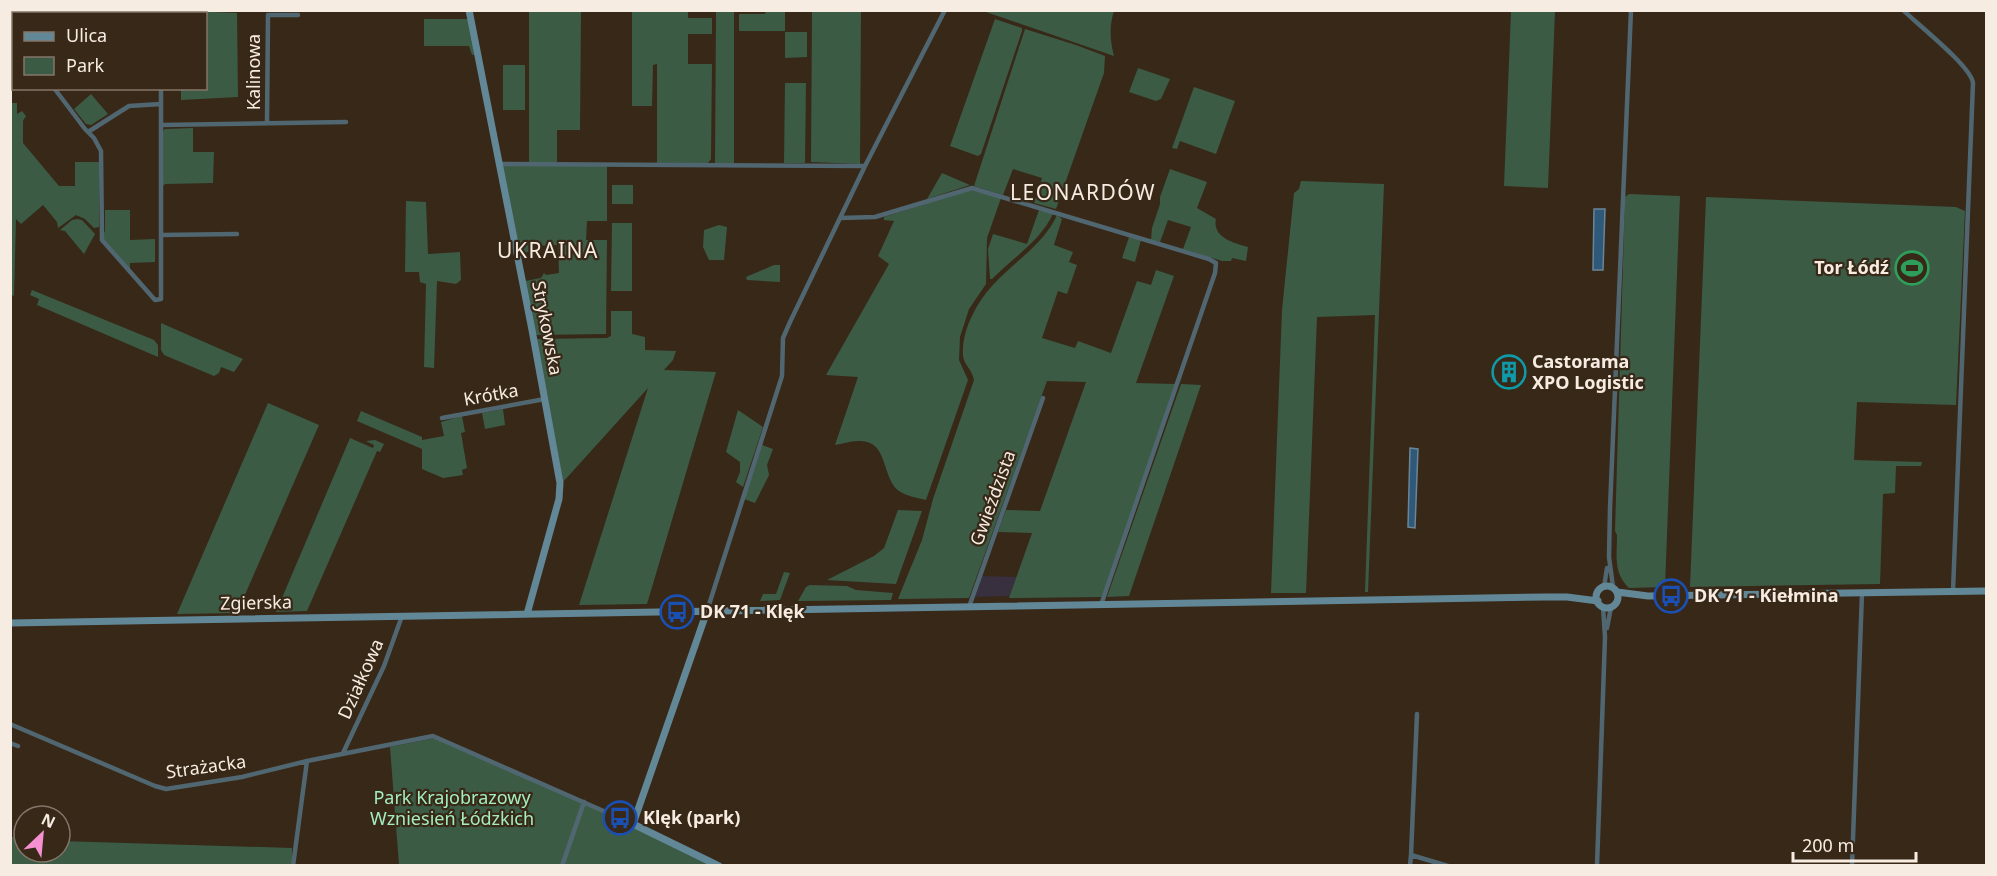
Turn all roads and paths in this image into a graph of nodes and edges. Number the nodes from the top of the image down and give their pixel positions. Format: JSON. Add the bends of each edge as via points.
{"nodes":[{"id":1,"x":469,"y":10,"type":"edge"},
{"id":2,"x":945,"y":10,"type":"edge"},
{"id":3,"x":1631,"y":10,"type":"edge"},
{"id":4,"x":1903,"y":10,"type":"edge"},
{"id":5,"x":298,"y":15,"type":"dead end"},
{"id":6,"x":56,"y":90,"type":"edge"},
{"id":7,"x":161,"y":90,"type":"edge"},
{"id":8,"x":161,"y":104,"type":"junction"},
{"id":9,"x":346,"y":122,"type":"dead end"},
{"id":10,"x":267,"y":123,"type":"junction"},
{"id":11,"x":161,"y":125,"type":"junction"},
{"id":12,"x":88,"y":132,"type":"junction"},
{"id":13,"x":498,"y":164,"type":"junction"},
{"id":14,"x":865,"y":166,"type":"junction"},
{"id":15,"x":840,"y":218,"type":"junction"},
{"id":16,"x":237,"y":234,"type":"dead end"},
{"id":17,"x":160,"y":235,"type":"junction"},
{"id":18,"x":1043,"y":398,"type":"dead end"},
{"id":19,"x":545,"y":399,"type":"junction"},
{"id":20,"x":442,"y":418,"type":"dead end"},
{"id":21,"x":1609,"y":556,"type":"junction"},
{"id":22,"x":1601,"y":589,"type":"junction"},
{"id":23,"x":1615,"y":590,"type":"junction"},
{"id":24,"x":1953,"y":591,"type":"junction"},
{"id":25,"x":1986,"y":591,"type":"edge"},
{"id":26,"x":1862,"y":593,"type":"junction"},
{"id":27,"x":1648,"y":596,"type":"junction"},
{"id":28,"x":1567,"y":597,"type":"junction"},
{"id":29,"x":1617,"y":600,"type":"junction"},
{"id":30,"x":1101,"y":604,"type":"junction"},
{"id":31,"x":1604,"y":605,"type":"junction"},
{"id":32,"x":969,"y":607,"type":"junction"},
{"id":33,"x":706,"y":611,"type":"junction"},
{"id":34,"x":527,"y":614,"type":"junction"},
{"id":35,"x":402,"y":616,"type":"junction"},
{"id":36,"x":10,"y":622,"type":"edge"},
{"id":37,"x":1417,"y":714,"type":"dead end"},
{"id":38,"x":10,"y":724,"type":"edge"},
{"id":39,"x":10,"y":743,"type":"edge"},
{"id":40,"x":18,"y":746,"type":"dead end"},
{"id":41,"x":343,"y":753,"type":"junction"},
{"id":42,"x":307,"y":761,"type":"junction"},
{"id":43,"x":584,"y":802,"type":"junction"},
{"id":44,"x":633,"y":824,"type":"junction"},
{"id":45,"x":1411,"y":855,"type":"junction"},
{"id":46,"x":293,"y":866,"type":"edge"},
{"id":47,"x":561,"y":866,"type":"edge"},
{"id":48,"x":719,"y":866,"type":"edge"},
{"id":49,"x":1410,"y":866,"type":"edge"},
{"id":50,"x":1448,"y":866,"type":"edge"},
{"id":51,"x":1597,"y":866,"type":"edge"},
{"id":52,"x":1852,"y":866,"type":"edge"}],
"edges":[{"from":1,"to":13,"type":"main road","name":"Strykowska"},
{"from":2,"to":14,"type":"street"},
{"from":3,"to":21,"type":"street"},
{"from":4,"to":24,"type":"street","via":[[1951,54],[1973,82]]},
{"from":5,"to":10,"type":"street","name":"Kalinowa","via":[[268,15]]},
{"from":6,"to":12,"type":"street"},
{"from":7,"to":8,"type":"street"},
{"from":8,"to":11,"type":"street"},
{"from":8,"to":12,"type":"street","via":[[129,106]]},
{"from":9,"to":10,"type":"street","name":"Kalinowa"},
{"from":10,"to":11,"type":"street","name":"Kalinowa"},
{"from":11,"to":17,"type":"street"},
{"from":12,"to":17,"type":"street","via":[[101,151],[102,238],[155,300],[161,299]]},
{"from":13,"to":14,"type":"street"},
{"from":13,"to":19,"type":"main road","name":"Strykowska"},
{"from":14,"to":15,"type":"street"},
{"from":15,"to":30,"type":"street","via":[[875,217],[969,187],[1216,263]]},
{"from":15,"to":33,"type":"street","via":[[783,338],[782,376]]},
{"from":16,"to":17,"type":"street"},
{"from":18,"to":32,"type":"street","name":"Gwieździsta"},
{"from":19,"to":20,"type":"street","name":"Krótka"},
{"from":19,"to":34,"type":"main road","name":"Strykowska","via":[[560,494]]},
{"from":21,"to":22,"type":"street"},
{"from":21,"to":23,"type":"street"},
{"from":22,"to":23,"type":"main road"},
{"from":22,"to":28,"type":"main road"},
{"from":22,"to":31,"type":"main road"},
{"from":23,"to":27,"type":"main road"},
{"from":23,"to":29,"type":"main road"},
{"from":24,"to":25,"type":"main road"},
{"from":24,"to":26,"type":"main road"},
{"from":26,"to":27,"type":"main road"},
{"from":26,"to":52,"type":"street"},
{"from":27,"to":29,"type":"main road"},
{"from":28,"to":30,"type":"main road","name":"Zgierska"},
{"from":28,"to":31,"type":"main road"},
{"from":29,"to":31,"type":"main road"},
{"from":30,"to":32,"type":"main road","name":"Zgierska"},
{"from":31,"to":51,"type":"street"},
{"from":32,"to":33,"type":"main road","name":"Zgierska"},
{"from":33,"to":34,"type":"main road","name":"Zgierska"},
{"from":33,"to":44,"type":"main road"},
{"from":34,"to":35,"type":"main road","name":"Zgierska"},
{"from":35,"to":36,"type":"main road","name":"Zgierska"},
{"from":35,"to":41,"type":"street","name":"Działkowa","via":[[384,666]]},
{"from":37,"to":45,"type":"street"},
{"from":38,"to":42,"type":"street","name":"Strażacka","via":[[166,789],[242,777]]},
{"from":39,"to":40,"type":"street"},
{"from":41,"to":42,"type":"street","name":"Strażacka"},
{"from":41,"to":43,"type":"street","name":"Strażacka","via":[[433,736]]},
{"from":42,"to":46,"type":"street"},
{"from":43,"to":44,"type":"street","name":"Strażacka"},
{"from":43,"to":47,"type":"street"},
{"from":44,"to":48,"type":"main road"},
{"from":45,"to":49,"type":"street"},
{"from":45,"to":50,"type":"street"}]}
